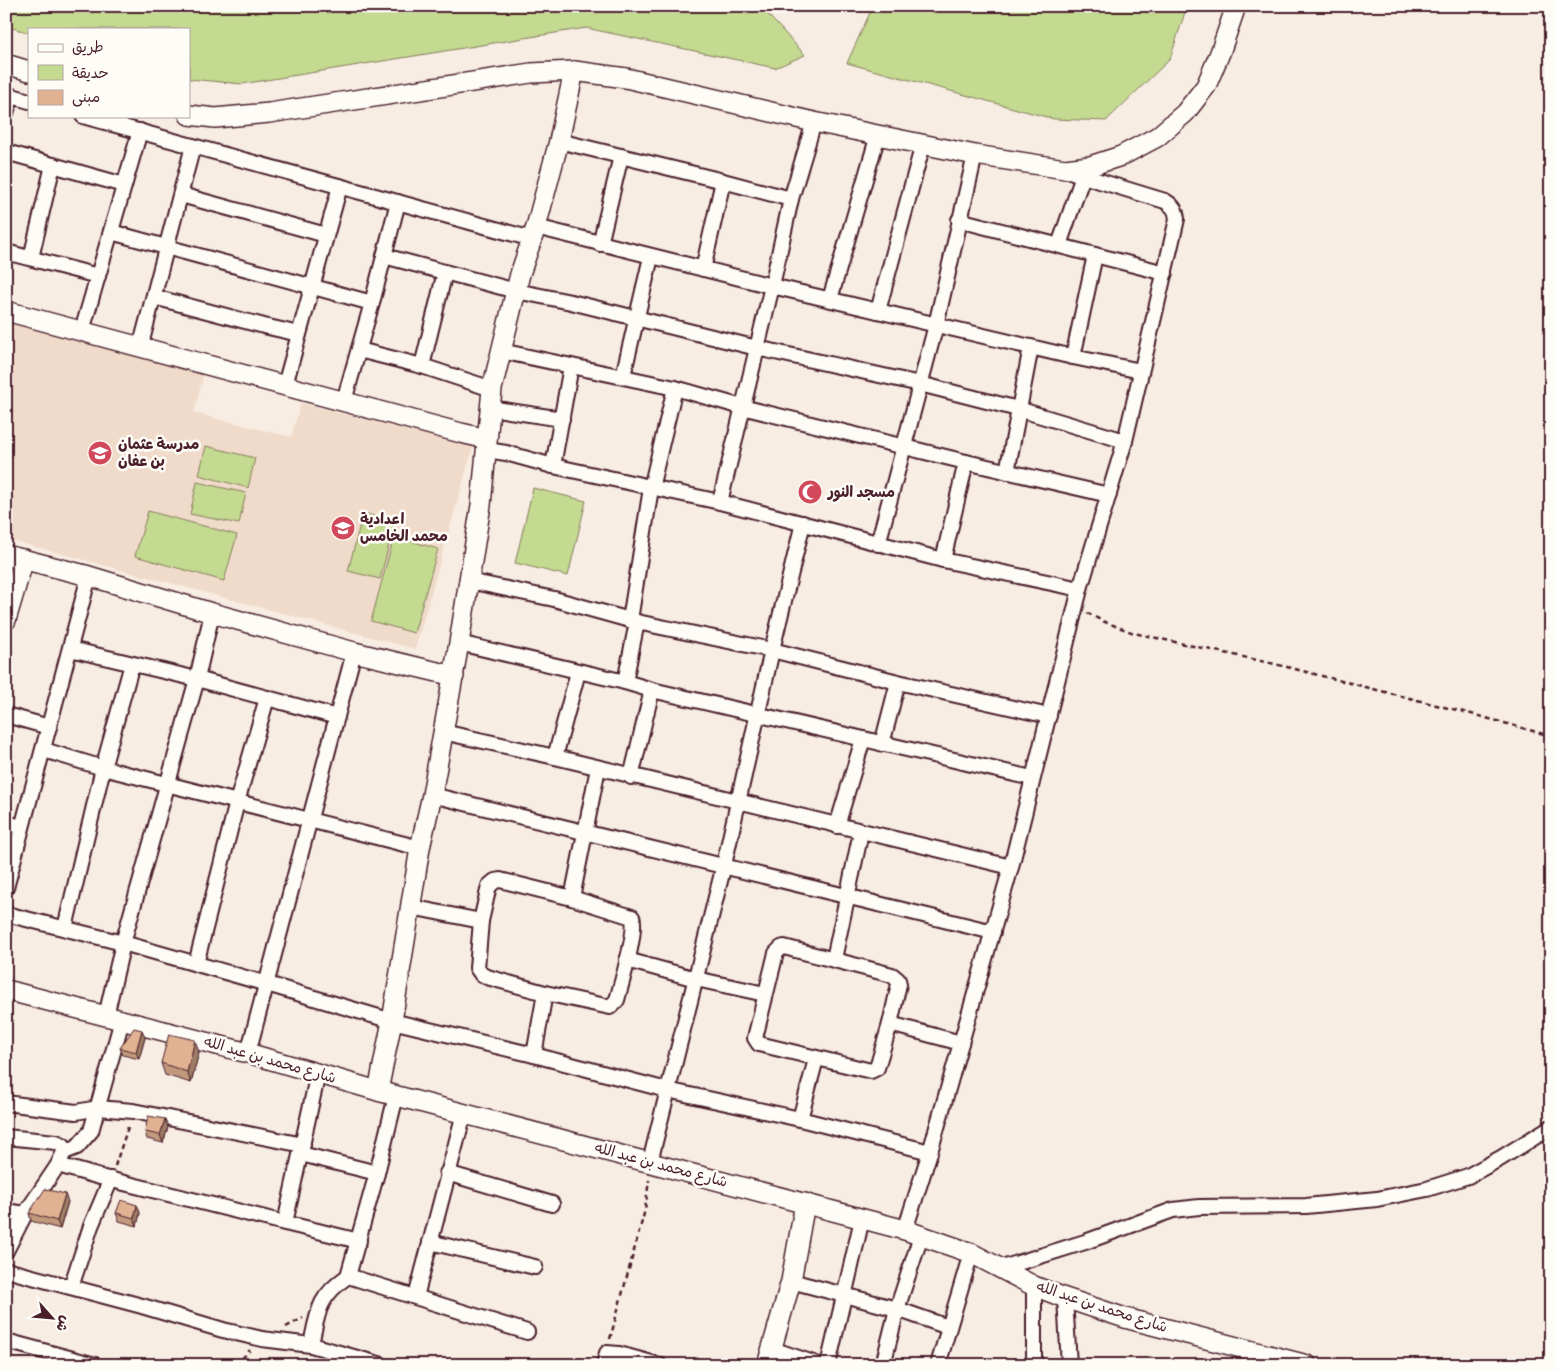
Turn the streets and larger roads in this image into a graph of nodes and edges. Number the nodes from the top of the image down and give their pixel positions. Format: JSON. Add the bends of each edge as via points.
{"nodes":[{"id":1,"x":1236,"y":6,"type":"edge"},
{"id":2,"x":6,"y":64,"type":"edge"},
{"id":3,"x":28,"y":71,"type":"edge"},
{"id":4,"x":574,"y":71,"type":"junction"},
{"id":5,"x":9,"y":95,"type":"edge"},
{"id":6,"x":28,"y":101,"type":"edge"},
{"id":7,"x":6,"y":113,"type":"edge"},
{"id":8,"x":190,"y":115,"type":"edge"},
{"id":9,"x":90,"y":118,"type":"edge"},
{"id":10,"x":814,"y":122,"type":"junction"},
{"id":11,"x":140,"y":132,"type":"junction"},
{"id":12,"x":878,"y":135,"type":"junction"},
{"id":13,"x":559,"y":141,"type":"junction"},
{"id":14,"x":923,"y":144,"type":"junction"},
{"id":15,"x":193,"y":146,"type":"junction"},
{"id":16,"x":6,"y":152,"type":"edge"},
{"id":17,"x":975,"y":155,"type":"junction"},
{"id":18,"x":621,"y":156,"type":"junction"},
{"id":19,"x":53,"y":165,"type":"junction"},
{"id":20,"x":1065,"y":169,"type":"junction"},
{"id":21,"x":1083,"y":176,"type":"junction"},
{"id":22,"x":723,"y":181,"type":"junction"},
{"id":23,"x":124,"y":185,"type":"junction"},
{"id":24,"x":340,"y":186,"type":"junction"},
{"id":25,"x":181,"y":194,"type":"junction"},
{"id":26,"x":791,"y":199,"type":"junction"},
{"id":27,"x":398,"y":202,"type":"junction"},
{"id":28,"x":959,"y":220,"type":"junction"},
{"id":29,"x":112,"y":232,"type":"junction"},
{"id":30,"x":534,"y":233,"type":"junction"},
{"id":31,"x":326,"y":235,"type":"junction"},
{"id":32,"x":600,"y":244,"type":"junction"},
{"id":33,"x":1059,"y":246,"type":"junction"},
{"id":34,"x":167,"y":248,"type":"junction"},
{"id":35,"x":6,"y":252,"type":"edge"},
{"id":36,"x":1095,"y":255,"type":"junction"},
{"id":37,"x":384,"y":256,"type":"junction"},
{"id":38,"x":651,"y":257,"type":"junction"},
{"id":39,"x":31,"y":258,"type":"junction"},
{"id":40,"x":703,"y":269,"type":"junction"},
{"id":41,"x":445,"y":272,"type":"junction"},
{"id":42,"x":1165,"y":273,"type":"junction"},
{"id":43,"x":98,"y":276,"type":"junction"},
{"id":44,"x":312,"y":286,"type":"junction"},
{"id":45,"x":772,"y":286,"type":"junction"},
{"id":46,"x":516,"y":291,"type":"junction"},
{"id":47,"x":154,"y":297,"type":"junction"},
{"id":48,"x":830,"y":299,"type":"junction"},
{"id":49,"x":372,"y":303,"type":"junction"},
{"id":50,"x":6,"y":311,"type":"edge"},
{"id":51,"x":878,"y":311,"type":"junction"},
{"id":52,"x":637,"y":318,"type":"junction"},
{"id":53,"x":936,"y":324,"type":"junction"},
{"id":54,"x":82,"y":331,"type":"junction"},
{"id":55,"x":299,"y":334,"type":"junction"},
{"id":56,"x":1031,"y":347,"type":"junction"},
{"id":57,"x":140,"y":348,"type":"junction"},
{"id":58,"x":757,"y":348,"type":"junction"},
{"id":59,"x":359,"y":350,"type":"junction"},
{"id":60,"x":501,"y":351,"type":"junction"},
{"id":61,"x":1073,"y":357,"type":"junction"},
{"id":62,"x":422,"y":366,"type":"junction"},
{"id":63,"x":571,"y":366,"type":"junction"},
{"id":64,"x":1140,"y":371,"type":"junction"},
{"id":65,"x":623,"y":376,"type":"junction"},
{"id":66,"x":920,"y":384,"type":"junction"},
{"id":67,"x":285,"y":385,"type":"junction"},
{"id":68,"x":675,"y":388,"type":"junction"},
{"id":69,"x":492,"y":389,"type":"junction"},
{"id":70,"x":344,"y":401,"type":"junction"},
{"id":71,"x":742,"y":407,"type":"junction"},
{"id":72,"x":490,"y":408,"type":"junction"},
{"id":73,"x":1018,"y":410,"type":"junction"},
{"id":74,"x":562,"y":419,"type":"junction"},
{"id":75,"x":1125,"y":441,"type":"junction"},
{"id":76,"x":487,"y":445,"type":"junction"},
{"id":77,"x":905,"y":446,"type":"junction"},
{"id":78,"x":966,"y":462,"type":"junction"},
{"id":79,"x":553,"y":466,"type":"junction"},
{"id":80,"x":1007,"y":472,"type":"junction"},
{"id":81,"x":651,"y":488,"type":"junction"},
{"id":82,"x":1108,"y":495,"type":"junction"},
{"id":83,"x":720,"y":502,"type":"junction"},
{"id":84,"x":803,"y":523,"type":"junction"},
{"id":85,"x":878,"y":544,"type":"junction"},
{"id":86,"x":15,"y":557,"type":"edge"},
{"id":87,"x":943,"y":560,"type":"junction"},
{"id":88,"x":90,"y":576,"type":"junction"},
{"id":89,"x":469,"y":581,"type":"junction"},
{"id":90,"x":1080,"y":589,"type":"junction"},
{"id":91,"x":212,"y":613,"type":"junction"},
{"id":92,"x":6,"y":620,"type":"edge"},
{"id":93,"x":634,"y":621,"type":"junction"},
{"id":94,"x":459,"y":643,"type":"junction"},
{"id":95,"x":70,"y":649,"type":"junction"},
{"id":96,"x":772,"y":650,"type":"junction"},
{"id":97,"x":354,"y":652,"type":"junction"},
{"id":98,"x":132,"y":664,"type":"junction"},
{"id":99,"x":578,"y":672,"type":"junction"},
{"id":100,"x":454,"y":676,"type":"junction"},
{"id":101,"x":197,"y":679,"type":"junction"},
{"id":102,"x":625,"y":682,"type":"junction"},
{"id":103,"x":898,"y":682,"type":"junction"},
{"id":104,"x":652,"y":690,"type":"junction"},
{"id":105,"x":267,"y":698,"type":"junction"},
{"id":106,"x":6,"y":715,"type":"edge"},
{"id":107,"x":758,"y":715,"type":"junction"},
{"id":108,"x":1050,"y":716,"type":"junction"},
{"id":109,"x":337,"y":717,"type":"junction"},
{"id":110,"x":49,"y":727,"type":"junction"},
{"id":111,"x":443,"y":732,"type":"junction"},
{"id":112,"x":863,"y":739,"type":"junction"},
{"id":113,"x":882,"y":744,"type":"junction"},
{"id":114,"x":44,"y":750,"type":"junction"},
{"id":115,"x":555,"y":757,"type":"junction"},
{"id":116,"x":103,"y":768,"type":"junction"},
{"id":117,"x":598,"y":768,"type":"junction"},
{"id":118,"x":631,"y":777,"type":"junction"},
{"id":119,"x":1032,"y":778,"type":"junction"},
{"id":120,"x":166,"y":784,"type":"junction"},
{"id":121,"x":432,"y":795,"type":"junction"},
{"id":122,"x":237,"y":802,"type":"junction"},
{"id":123,"x":737,"y":802,"type":"junction"},
{"id":124,"x":310,"y":819,"type":"junction"},
{"id":125,"x":6,"y":823,"type":"edge"},
{"id":126,"x":837,"y":826,"type":"junction"},
{"id":127,"x":22,"y":827,"type":"junction"},
{"id":128,"x":585,"y":832,"type":"junction"},
{"id":129,"x":861,"y":832,"type":"junction"},
{"id":130,"x":420,"y":848,"type":"junction"},
{"id":131,"x":724,"y":865,"type":"junction"},
{"id":132,"x":1011,"y":867,"type":"junction"},
{"id":133,"x":6,"y":888,"type":"edge"},
{"id":134,"x":848,"y":896,"type":"junction"},
{"id":135,"x":572,"y":898,"type":"junction"},
{"id":136,"x":411,"y":907,"type":"junction"},
{"id":137,"x":6,"y":914,"type":"edge"},
{"id":138,"x":481,"y":922,"type":"junction"},
{"id":139,"x":64,"y":928,"type":"junction"},
{"id":140,"x":993,"y":932,"type":"junction"},
{"id":141,"x":123,"y":943,"type":"junction"},
{"id":142,"x":834,"y":959,"type":"junction"},
{"id":143,"x":627,"y":960,"type":"junction"},
{"id":144,"x":196,"y":964,"type":"junction"},
{"id":145,"x":696,"y":979,"type":"junction"},
{"id":146,"x":267,"y":984,"type":"junction"},
{"id":147,"x":6,"y":990,"type":"edge"},
{"id":148,"x":545,"y":993,"type":"junction"},
{"id":149,"x":765,"y":994,"type":"junction"},
{"id":150,"x":114,"y":1018,"type":"junction"},
{"id":151,"x":392,"y":1021,"type":"junction"},
{"id":152,"x":890,"y":1024,"type":"junction"},
{"id":153,"x":961,"y":1043,"type":"junction"},
{"id":154,"x":248,"y":1053,"type":"junction"},
{"id":155,"x":534,"y":1055,"type":"junction"},
{"id":156,"x":816,"y":1059,"type":"junction"},
{"id":157,"x":318,"y":1073,"type":"junction"},
{"id":158,"x":667,"y":1090,"type":"junction"},
{"id":159,"x":378,"y":1091,"type":"junction"},
{"id":160,"x":396,"y":1096,"type":"junction"},
{"id":161,"x":6,"y":1103,"type":"edge"},
{"id":162,"x":98,"y":1108,"type":"junction"},
{"id":163,"x":464,"y":1114,"type":"junction"},
{"id":164,"x":800,"y":1119,"type":"junction"},
{"id":165,"x":1551,"y":1127,"type":"edge"},
{"id":166,"x":6,"y":1137,"type":"edge"},
{"id":167,"x":302,"y":1150,"type":"junction"},
{"id":168,"x":64,"y":1152,"type":"junction"},
{"id":169,"x":930,"y":1152,"type":"junction"},
{"id":170,"x":650,"y":1162,"type":"junction"},
{"id":171,"x":58,"y":1165,"type":"junction"},
{"id":172,"x":447,"y":1173,"type":"junction"},
{"id":173,"x":377,"y":1174,"type":"junction"},
{"id":174,"x":110,"y":1179,"type":"junction"},
{"id":175,"x":552,"y":1204,"type":"dead end"},
{"id":176,"x":805,"y":1204,"type":"junction"},
{"id":177,"x":6,"y":1211,"type":"edge"},
{"id":178,"x":25,"y":1214,"type":"junction"},
{"id":179,"x":862,"y":1220,"type":"junction"},
{"id":180,"x":285,"y":1223,"type":"junction"},
{"id":181,"x":913,"y":1233,"type":"junction"},
{"id":182,"x":359,"y":1241,"type":"junction"},
{"id":183,"x":430,"y":1242,"type":"junction"},
{"id":184,"x":6,"y":1252,"type":"edge"},
{"id":185,"x":971,"y":1253,"type":"junction"},
{"id":186,"x":535,"y":1267,"type":"dead end"},
{"id":187,"x":1002,"y":1268,"type":"junction"},
{"id":188,"x":7,"y":1274,"type":"edge"},
{"id":189,"x":348,"y":1276,"type":"junction"},
{"id":190,"x":791,"y":1281,"type":"junction"},
{"id":191,"x":1034,"y":1286,"type":"junction"},
{"id":192,"x":71,"y":1288,"type":"junction"},
{"id":193,"x":845,"y":1295,"type":"junction"},
{"id":194,"x":416,"y":1296,"type":"junction"},
{"id":195,"x":1065,"y":1298,"type":"junction"},
{"id":196,"x":898,"y":1309,"type":"junction"},
{"id":197,"x":948,"y":1327,"type":"junction"},
{"id":198,"x":527,"y":1332,"type":"dead end"},
{"id":199,"x":6,"y":1341,"type":"edge"},
{"id":200,"x":311,"y":1345,"type":"junction"},
{"id":201,"x":770,"y":1357,"type":"edge"},
{"id":202,"x":1034,"y":1358,"type":"edge"},
{"id":203,"x":1257,"y":1358,"type":"edge"},
{"id":204,"x":605,"y":1359,"type":"edge"},
{"id":205,"x":374,"y":1364,"type":"edge"},
{"id":206,"x":95,"y":1365,"type":"edge"},
{"id":207,"x":659,"y":1365,"type":"edge"},
{"id":208,"x":819,"y":1365,"type":"edge"},
{"id":209,"x":828,"y":1365,"type":"edge"},
{"id":210,"x":883,"y":1365,"type":"edge"},
{"id":211,"x":938,"y":1365,"type":"edge"},
{"id":212,"x":1024,"y":1365,"type":"edge"},
{"id":213,"x":1069,"y":1365,"type":"edge"},
{"id":214,"x":1307,"y":1365,"type":"edge"}],
"edges":[{"from":1,"to":20,"type":"street","via":[[1206,86],[1185,113],[1157,137],[1121,156],[1090,166]]},
{"from":2,"to":3,"type":"street"},
{"from":4,"to":8,"type":"street","via":[[531,73],[269,113],[215,118]]},
{"from":4,"to":10,"type":"street","via":[[626,78]]},
{"from":4,"to":13,"type":"street"},
{"from":5,"to":6,"type":"street"},
{"from":5,"to":7,"type":"street"},
{"from":9,"to":11,"type":"street"},
{"from":10,"to":12,"type":"street"},
{"from":10,"to":26,"type":"street"},
{"from":11,"to":15,"type":"street"},
{"from":11,"to":23,"type":"street"},
{"from":12,"to":14,"type":"street"},
{"from":12,"to":48,"type":"street"},
{"from":13,"to":18,"type":"street"},
{"from":13,"to":30,"type":"street"},
{"from":14,"to":17,"type":"street"},
{"from":14,"to":51,"type":"street"},
{"from":15,"to":24,"type":"street"},
{"from":15,"to":25,"type":"street"},
{"from":16,"to":19,"type":"street"},
{"from":17,"to":20,"type":"street"},
{"from":17,"to":28,"type":"street"},
{"from":18,"to":22,"type":"street"},
{"from":18,"to":32,"type":"street"},
{"from":19,"to":23,"type":"street"},
{"from":19,"to":39,"type":"street"},
{"from":20,"to":21,"type":"street"},
{"from":21,"to":33,"type":"street"},
{"from":21,"to":42,"type":"street","via":[[1165,201],[1172,206],[1177,218]]},
{"from":22,"to":26,"type":"street"},
{"from":22,"to":40,"type":"street"},
{"from":23,"to":29,"type":"street"},
{"from":24,"to":27,"type":"street"},
{"from":24,"to":31,"type":"street"},
{"from":25,"to":31,"type":"street"},
{"from":25,"to":34,"type":"street"},
{"from":26,"to":45,"type":"street"},
{"from":27,"to":30,"type":"street"},
{"from":27,"to":37,"type":"street"},
{"from":28,"to":33,"type":"street"},
{"from":28,"to":53,"type":"street"},
{"from":29,"to":34,"type":"street"},
{"from":29,"to":43,"type":"street"},
{"from":30,"to":32,"type":"street"},
{"from":30,"to":46,"type":"street"},
{"from":31,"to":44,"type":"street"},
{"from":32,"to":38,"type":"street"},
{"from":33,"to":36,"type":"street"},
{"from":34,"to":44,"type":"street"},
{"from":34,"to":47,"type":"street"},
{"from":35,"to":39,"type":"street"},
{"from":36,"to":42,"type":"street"},
{"from":36,"to":61,"type":"street"},
{"from":37,"to":41,"type":"street"},
{"from":37,"to":49,"type":"street"},
{"from":38,"to":40,"type":"street"},
{"from":38,"to":52,"type":"street"},
{"from":39,"to":43,"type":"street"},
{"from":40,"to":45,"type":"street"},
{"from":41,"to":46,"type":"street"},
{"from":41,"to":62,"type":"street"},
{"from":42,"to":64,"type":"street"},
{"from":43,"to":54,"type":"street"},
{"from":44,"to":49,"type":"street"},
{"from":44,"to":55,"type":"street"},
{"from":45,"to":48,"type":"street"},
{"from":45,"to":58,"type":"street"},
{"from":46,"to":52,"type":"street"},
{"from":46,"to":60,"type":"street"},
{"from":47,"to":55,"type":"street"},
{"from":47,"to":57,"type":"street"},
{"from":48,"to":51,"type":"street"},
{"from":49,"to":59,"type":"street"},
{"from":50,"to":54,"type":"street"},
{"from":51,"to":53,"type":"street"},
{"from":52,"to":58,"type":"street"},
{"from":52,"to":65,"type":"street"},
{"from":53,"to":56,"type":"street"},
{"from":53,"to":66,"type":"street"},
{"from":54,"to":57,"type":"street"},
{"from":55,"to":67,"type":"street"},
{"from":56,"to":61,"type":"street"},
{"from":56,"to":73,"type":"street"},
{"from":57,"to":67,"type":"street"},
{"from":58,"to":66,"type":"street"},
{"from":58,"to":71,"type":"street"},
{"from":59,"to":62,"type":"street"},
{"from":59,"to":70,"type":"street"},
{"from":60,"to":63,"type":"street"},
{"from":60,"to":69,"type":"street"},
{"from":61,"to":64,"type":"street"},
{"from":62,"to":69,"type":"street"},
{"from":63,"to":65,"type":"street"},
{"from":63,"to":74,"type":"street"},
{"from":64,"to":75,"type":"street"},
{"from":65,"to":68,"type":"street"},
{"from":66,"to":73,"type":"street"},
{"from":66,"to":77,"type":"street"},
{"from":67,"to":70,"type":"street"},
{"from":68,"to":71,"type":"street"},
{"from":68,"to":81,"type":"street"},
{"from":69,"to":72,"type":"street"},
{"from":70,"to":76,"type":"street","via":[[461,434]]},
{"from":71,"to":77,"type":"street"},
{"from":71,"to":83,"type":"street"},
{"from":72,"to":74,"type":"street"},
{"from":72,"to":76,"type":"street"},
{"from":73,"to":75,"type":"street"},
{"from":73,"to":80,"type":"street"},
{"from":74,"to":79,"type":"street"},
{"from":75,"to":82,"type":"street"},
{"from":76,"to":79,"type":"street"},
{"from":76,"to":89,"type":"street","via":[[482,505]]},
{"from":77,"to":78,"type":"street"},
{"from":77,"to":85,"type":"street"},
{"from":78,"to":80,"type":"street"},
{"from":78,"to":87,"type":"street"},
{"from":79,"to":81,"type":"street"},
{"from":80,"to":82,"type":"street"},
{"from":81,"to":83,"type":"street"},
{"from":81,"to":93,"type":"street"},
{"from":82,"to":90,"type":"street"},
{"from":83,"to":84,"type":"street"},
{"from":84,"to":85,"type":"street"},
{"from":84,"to":96,"type":"street"},
{"from":85,"to":87,"type":"street"},
{"from":86,"to":88,"type":"street"},
{"from":86,"to":92,"type":"street"},
{"from":87,"to":90,"type":"street"},
{"from":88,"to":91,"type":"street"},
{"from":88,"to":95,"type":"street"},
{"from":89,"to":93,"type":"street","via":[[554,599]]},
{"from":89,"to":94,"type":"street"},
{"from":90,"to":108,"type":"street"},
{"from":91,"to":97,"type":"street"},
{"from":91,"to":101,"type":"street"},
{"from":93,"to":96,"type":"street"},
{"from":93,"to":102,"type":"street"},
{"from":94,"to":99,"type":"street"},
{"from":94,"to":100,"type":"street"},
{"from":95,"to":98,"type":"street"},
{"from":95,"to":110,"type":"street"},
{"from":96,"to":103,"type":"street"},
{"from":96,"to":107,"type":"street"},
{"from":97,"to":100,"type":"street"},
{"from":97,"to":109,"type":"street"},
{"from":98,"to":101,"type":"street"},
{"from":98,"to":116,"type":"street"},
{"from":99,"to":102,"type":"street"},
{"from":99,"to":115,"type":"street"},
{"from":100,"to":111,"type":"street"},
{"from":101,"to":105,"type":"street"},
{"from":101,"to":120,"type":"street"},
{"from":102,"to":104,"type":"street"},
{"from":103,"to":108,"type":"street"},
{"from":103,"to":113,"type":"street"},
{"from":104,"to":107,"type":"street"},
{"from":104,"to":118,"type":"street"},
{"from":105,"to":109,"type":"street"},
{"from":105,"to":122,"type":"street"},
{"from":106,"to":110,"type":"street"},
{"from":107,"to":112,"type":"street"},
{"from":107,"to":123,"type":"street"},
{"from":108,"to":119,"type":"street"},
{"from":109,"to":124,"type":"street"},
{"from":110,"to":114,"type":"street"},
{"from":111,"to":115,"type":"street"},
{"from":111,"to":121,"type":"street"},
{"from":112,"to":113,"type":"street"},
{"from":112,"to":126,"type":"street"},
{"from":113,"to":119,"type":"street"},
{"from":114,"to":116,"type":"street"},
{"from":114,"to":127,"type":"street"},
{"from":115,"to":117,"type":"street"},
{"from":116,"to":120,"type":"street"},
{"from":116,"to":139,"type":"street"},
{"from":117,"to":118,"type":"street"},
{"from":117,"to":128,"type":"street"},
{"from":118,"to":123,"type":"street"},
{"from":119,"to":132,"type":"street"},
{"from":120,"to":122,"type":"street"},
{"from":120,"to":141,"type":"street"},
{"from":121,"to":128,"type":"street"},
{"from":121,"to":130,"type":"street"},
{"from":122,"to":124,"type":"street"},
{"from":122,"to":144,"type":"street"},
{"from":123,"to":126,"type":"street"},
{"from":123,"to":131,"type":"street"},
{"from":124,"to":130,"type":"street"},
{"from":124,"to":146,"type":"street"},
{"from":125,"to":127,"type":"street"},
{"from":126,"to":129,"type":"street"},
{"from":127,"to":133,"type":"street"},
{"from":128,"to":131,"type":"street"},
{"from":128,"to":135,"type":"street"},
{"from":129,"to":132,"type":"street"},
{"from":129,"to":134,"type":"street"},
{"from":130,"to":136,"type":"street"},
{"from":131,"to":134,"type":"street"},
{"from":131,"to":145,"type":"street"},
{"from":132,"to":140,"type":"street"},
{"from":134,"to":140,"type":"street"},
{"from":134,"to":142,"type":"street"},
{"from":135,"to":138,"type":"street","via":[[495,881],[489,886]]},
{"from":135,"to":143,"type":"street","via":[[632,917],[634,925]]},
{"from":136,"to":138,"type":"street"},
{"from":136,"to":151,"type":"street"},
{"from":137,"to":139,"type":"street"},
{"from":138,"to":148,"type":"street","via":[[479,972],[486,977]]},
{"from":139,"to":141,"type":"street"},
{"from":140,"to":153,"type":"street"},
{"from":141,"to":144,"type":"street"},
{"from":141,"to":150,"type":"street"},
{"from":142,"to":149,"type":"street","via":[[781,948],[776,953]]},
{"from":142,"to":152,"type":"street","via":[[895,977],[899,984]]},
{"from":143,"to":145,"type":"street"},
{"from":143,"to":148,"type":"street","via":[[617,1000],[610,1007]]},
{"from":144,"to":146,"type":"street"},
{"from":145,"to":149,"type":"street"},
{"from":145,"to":158,"type":"street"},
{"from":146,"to":151,"type":"street"},
{"from":146,"to":154,"type":"street"},
{"from":147,"to":150,"type":"street","name":"شارع محمد بن عبد الله"},
{"from":148,"to":155,"type":"street"},
{"from":149,"to":156,"type":"street","via":[[756,1042]]},
{"from":150,"to":154,"type":"street","name":"شارع محمد بن عبد الله"},
{"from":150,"to":162,"type":"street"},
{"from":151,"to":155,"type":"street"},
{"from":151,"to":159,"type":"street"},
{"from":152,"to":153,"type":"street"},
{"from":152,"to":156,"type":"street","via":[[874,1070]]},
{"from":153,"to":169,"type":"street"},
{"from":154,"to":157,"type":"street","name":"شارع محمد بن عبد الله"},
{"from":155,"to":158,"type":"street"},
{"from":156,"to":164,"type":"street"},
{"from":157,"to":159,"type":"street","name":"شارع محمد بن عبد الله"},
{"from":157,"to":167,"type":"street"},
{"from":158,"to":164,"type":"street"},
{"from":158,"to":170,"type":"street"},
{"from":159,"to":160,"type":"street","name":"شارع محمد بن عبد الله"},
{"from":160,"to":163,"type":"street","name":"شارع محمد بن عبد الله"},
{"from":160,"to":173,"type":"street"},
{"from":161,"to":162,"type":"street","via":[[76,1112]]},
{"from":162,"to":167,"type":"street","via":[[133,1111]]},
{"from":162,"to":168,"type":"street","via":[[91,1131],[77,1147]]},
{"from":163,"to":170,"type":"street","name":"شارع محمد بن عبد الله"},
{"from":163,"to":172,"type":"street"},
{"from":164,"to":169,"type":"street"},
{"from":165,"to":187,"type":"street","via":[[1468,1176],[1427,1189],[1377,1199],[1315,1205],[1173,1210]]},
{"from":166,"to":168,"type":"street","via":[[56,1142],[63,1145]]},
{"from":167,"to":173,"type":"street"},
{"from":167,"to":180,"type":"street"},
{"from":168,"to":171,"type":"street"},
{"from":169,"to":181,"type":"street"},
{"from":170,"to":176,"type":"street","name":"شارع محمد بن عبد الله"},
{"from":171,"to":174,"type":"street"},
{"from":171,"to":178,"type":"street"},
{"from":172,"to":175,"type":"street"},
{"from":172,"to":183,"type":"street"},
{"from":173,"to":182,"type":"street"},
{"from":174,"to":180,"type":"street"},
{"from":174,"to":192,"type":"street"},
{"from":176,"to":179,"type":"street","name":"شارع محمد بن عبد الله"},
{"from":176,"to":190,"type":"street"},
{"from":177,"to":178,"type":"street"},
{"from":178,"to":184,"type":"street"},
{"from":179,"to":181,"type":"street","name":"شارع محمد بن عبد الله"},
{"from":179,"to":193,"type":"street"},
{"from":180,"to":182,"type":"street"},
{"from":181,"to":185,"type":"street","name":"شارع محمد بن عبد الله"},
{"from":181,"to":196,"type":"street"},
{"from":182,"to":189,"type":"street"},
{"from":183,"to":186,"type":"street"},
{"from":183,"to":194,"type":"street"},
{"from":185,"to":187,"type":"street","name":"شارع محمد بن عبد الله"},
{"from":185,"to":197,"type":"street"},
{"from":187,"to":191,"type":"street","name":"شارع محمد بن عبد الله"},
{"from":188,"to":192,"type":"street"},
{"from":189,"to":194,"type":"street"},
{"from":189,"to":200,"type":"street","via":[[322,1300]]},
{"from":190,"to":193,"type":"street"},
{"from":190,"to":201,"type":"street"},
{"from":191,"to":195,"type":"street","name":"شارع محمد بن عبد الله"},
{"from":191,"to":202,"type":"street"},
{"from":192,"to":200,"type":"street","via":[[223,1330]]},
{"from":193,"to":196,"type":"street"},
{"from":193,"to":209,"type":"street"},
{"from":194,"to":198,"type":"street"},
{"from":195,"to":203,"type":"street","name":"شارع محمد بن عبد الله"},
{"from":195,"to":213,"type":"street"},
{"from":196,"to":197,"type":"street"},
{"from":196,"to":210,"type":"street"},
{"from":197,"to":211,"type":"street"},
{"from":199,"to":206,"type":"street"},
{"from":200,"to":205,"type":"street"},
{"from":201,"to":208,"type":"street"},
{"from":202,"to":212,"type":"street"},
{"from":203,"to":214,"type":"street","name":"شارع محمد بن عبد الله"},
{"from":204,"to":207,"type":"street","via":[[619,1354]]}]}
